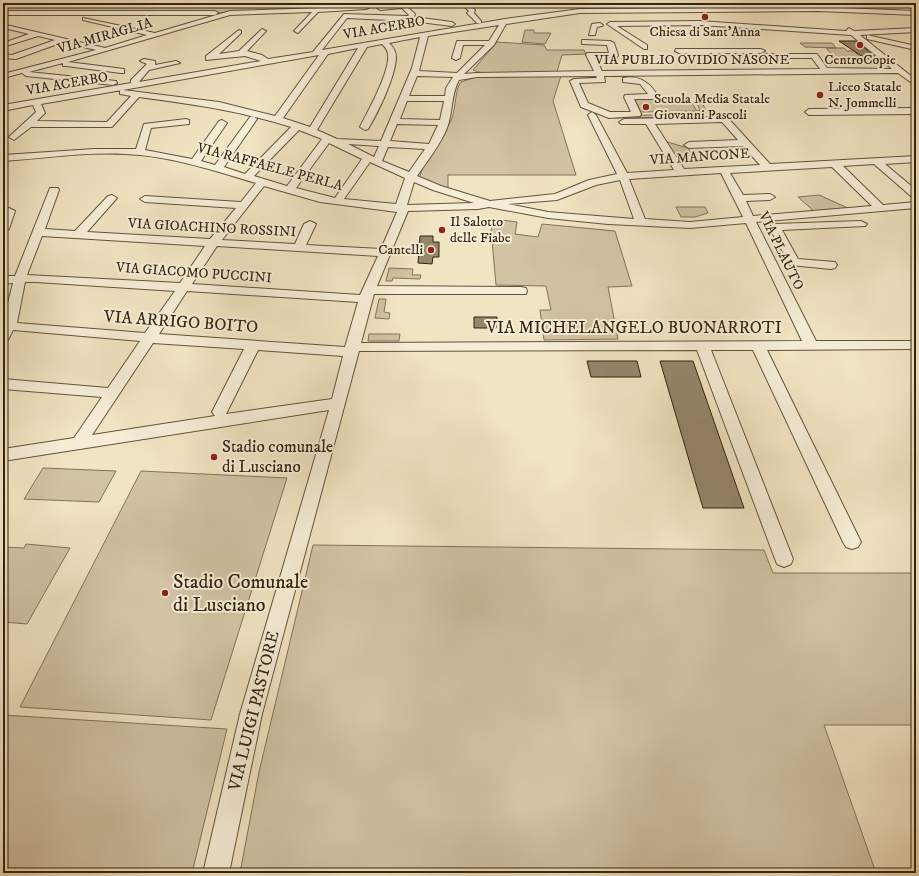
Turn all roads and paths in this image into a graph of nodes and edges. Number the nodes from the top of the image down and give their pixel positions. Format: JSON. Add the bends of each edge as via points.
{"nodes":[{"id":1,"x":463,"y":3,"type":"edge"},
{"id":2,"x":548,"y":3,"type":"edge"},
{"id":3,"x":673,"y":3,"type":"edge"},
{"id":4,"x":680,"y":3,"type":"edge"},
{"id":5,"x":806,"y":3,"type":"edge"},
{"id":6,"x":377,"y":5,"type":"edge"},
{"id":7,"x":623,"y":5,"type":"dead end"},
{"id":8,"x":567,"y":7,"type":"dead end"},
{"id":9,"x":814,"y":9,"type":"junction"},
{"id":10,"x":682,"y":11,"type":"junction"},
{"id":11,"x":171,"y":12,"type":"junction"},
{"id":12,"x":284,"y":12,"type":"junction"},
{"id":13,"x":311,"y":12,"type":"junction"},
{"id":14,"x":3,"y":13,"type":"edge"},
{"id":15,"x":28,"y":13,"type":"junction"},
{"id":16,"x":56,"y":13,"type":"junction"},
{"id":17,"x":230,"y":13,"type":"junction"},
{"id":18,"x":504,"y":13,"type":"edge"},
{"id":19,"x":916,"y":13,"type":"edge"},
{"id":20,"x":346,"y":15,"type":"junction"},
{"id":21,"x":360,"y":16,"type":"junction"},
{"id":22,"x":831,"y":19,"type":"dead end"},
{"id":23,"x":275,"y":20,"type":"dead end"},
{"id":24,"x":479,"y":22,"type":"junction"},
{"id":25,"x":667,"y":22,"type":"junction"},
{"id":26,"x":702,"y":23,"type":"junction"},
{"id":27,"x":544,"y":24,"type":"dead end"},
{"id":28,"x":600,"y":25,"type":"dead end"},
{"id":29,"x":388,"y":26,"type":"dead end"},
{"id":30,"x":738,"y":26,"type":"junction"},
{"id":31,"x":843,"y":26,"type":"dead end"},
{"id":32,"x":4,"y":28,"type":"edge"},
{"id":33,"x":122,"y":28,"type":"junction"},
{"id":34,"x":672,"y":29,"type":"dead end"},
{"id":35,"x":916,"y":30,"type":"edge"},
{"id":36,"x":262,"y":31,"type":"dead end"},
{"id":37,"x":298,"y":31,"type":"dead end"},
{"id":38,"x":402,"y":31,"type":"dead end"},
{"id":39,"x":239,"y":32,"type":"dead end"},
{"id":40,"x":623,"y":33,"type":"junction"},
{"id":41,"x":851,"y":33,"type":"junction"},
{"id":42,"x":37,"y":34,"type":"junction"},
{"id":43,"x":155,"y":35,"type":"junction"},
{"id":44,"x":421,"y":35,"type":"junction"},
{"id":45,"x":916,"y":38,"type":"edge"},
{"id":46,"x":64,"y":40,"type":"junction"},
{"id":47,"x":861,"y":40,"type":"junction"},
{"id":48,"x":880,"y":40,"type":"junction"},
{"id":49,"x":383,"y":41,"type":"junction"},
{"id":50,"x":585,"y":42,"type":"dead end"},
{"id":51,"x":491,"y":43,"type":"junction"},
{"id":52,"x":3,"y":45,"type":"edge"},
{"id":53,"x":364,"y":45,"type":"junction"},
{"id":54,"x":644,"y":47,"type":"dead end"},
{"id":55,"x":916,"y":48,"type":"edge"},
{"id":56,"x":105,"y":50,"type":"junction"},
{"id":57,"x":484,"y":51,"type":"junction"},
{"id":58,"x":679,"y":51,"type":"dead end"},
{"id":59,"x":326,"y":52,"type":"junction"},
{"id":60,"x":316,"y":53,"type":"junction"},
{"id":61,"x":763,"y":53,"type":"junction"},
{"id":62,"x":240,"y":54,"type":"junction"},
{"id":63,"x":879,"y":55,"type":"junction"},
{"id":64,"x":894,"y":55,"type":"dead end"},
{"id":65,"x":3,"y":56,"type":"edge"},
{"id":66,"x":268,"y":62,"type":"junction"},
{"id":67,"x":56,"y":63,"type":"junction"},
{"id":68,"x":176,"y":63,"type":"dead end"},
{"id":69,"x":466,"y":67,"type":"junction"},
{"id":70,"x":3,"y":70,"type":"edge"},
{"id":71,"x":840,"y":70,"type":"dead end"},
{"id":72,"x":121,"y":71,"type":"dead end"},
{"id":73,"x":899,"y":71,"type":"junction"},
{"id":74,"x":265,"y":72,"type":"dead end"},
{"id":75,"x":779,"y":72,"type":"junction"},
{"id":76,"x":16,"y":73,"type":"junction"},
{"id":77,"x":413,"y":73,"type":"junction"},
{"id":78,"x":485,"y":75,"type":"junction"},
{"id":79,"x":3,"y":76,"type":"edge"},
{"id":80,"x":186,"y":76,"type":"junction"},
{"id":81,"x":457,"y":76,"type":"junction"},
{"id":82,"x":600,"y":77,"type":"junction"},
{"id":83,"x":915,"y":83,"type":"edge"},
{"id":84,"x":195,"y":86,"type":"dead end"},
{"id":85,"x":136,"y":87,"type":"junction"},
{"id":86,"x":402,"y":98,"type":"junction"},
{"id":87,"x":449,"y":99,"type":"junction"},
{"id":88,"x":36,"y":102,"type":"junction"},
{"id":89,"x":3,"y":108,"type":"edge"},
{"id":90,"x":916,"y":110,"type":"edge"},
{"id":91,"x":809,"y":112,"type":"dead end"},
{"id":92,"x":592,"y":115,"type":"dead end"},
{"id":93,"x":253,"y":119,"type":"dead end"},
{"id":94,"x":277,"y":120,"type":"junction"},
{"id":95,"x":394,"y":121,"type":"junction"},
{"id":96,"x":186,"y":122,"type":"dead end"},
{"id":97,"x":623,"y":122,"type":"dead end"},
{"id":98,"x":222,"y":123,"type":"dead end"},
{"id":99,"x":444,"y":123,"type":"junction"},
{"id":100,"x":29,"y":124,"type":"junction"},
{"id":101,"x":297,"y":126,"type":"junction"},
{"id":102,"x":365,"y":128,"type":"dead end"},
{"id":103,"x":732,"y":128,"type":"junction"},
{"id":104,"x":690,"y":130,"type":"dead end"},
{"id":105,"x":312,"y":131,"type":"junction"},
{"id":106,"x":669,"y":131,"type":"dead end"},
{"id":107,"x":14,"y":137,"type":"dead end"},
{"id":108,"x":329,"y":140,"type":"junction"},
{"id":109,"x":745,"y":143,"type":"junction"},
{"id":110,"x":386,"y":144,"type":"junction"},
{"id":111,"x":689,"y":145,"type":"dead end"},
{"id":112,"x":432,"y":147,"type":"junction"},
{"id":113,"x":140,"y":152,"type":"junction"},
{"id":114,"x":916,"y":159,"type":"edge"},
{"id":115,"x":5,"y":160,"type":"edge"},
{"id":116,"x":373,"y":160,"type":"junction"},
{"id":117,"x":876,"y":161,"type":"junction"},
{"id":118,"x":195,"y":162,"type":"junction"},
{"id":119,"x":834,"y":163,"type":"junction"},
{"id":120,"x":767,"y":167,"type":"junction"},
{"id":121,"x":218,"y":168,"type":"junction"},
{"id":122,"x":724,"y":170,"type":"junction"},
{"id":123,"x":680,"y":172,"type":"junction"},
{"id":124,"x":624,"y":176,"type":"junction"},
{"id":125,"x":412,"y":177,"type":"junction"},
{"id":126,"x":247,"y":178,"type":"junction"},
{"id":127,"x":262,"y":182,"type":"junction"},
{"id":128,"x":54,"y":190,"type":"dead end"},
{"id":129,"x":289,"y":190,"type":"junction"},
{"id":130,"x":916,"y":195,"type":"edge"},
{"id":131,"x":770,"y":197,"type":"dead end"},
{"id":132,"x":112,"y":198,"type":"dead end"},
{"id":133,"x":739,"y":198,"type":"junction"},
{"id":134,"x":145,"y":199,"type":"dead end"},
{"id":135,"x":337,"y":202,"type":"junction"},
{"id":136,"x":243,"y":204,"type":"junction"},
{"id":137,"x":489,"y":204,"type":"junction"},
{"id":138,"x":878,"y":205,"type":"dead end"},
{"id":139,"x":916,"y":205,"type":"edge"},
{"id":140,"x":402,"y":208,"type":"junction"},
{"id":141,"x":9,"y":210,"type":"dead end"},
{"id":142,"x":749,"y":220,"type":"junction"},
{"id":143,"x":641,"y":223,"type":"junction"},
{"id":144,"x":310,"y":224,"type":"dead end"},
{"id":145,"x":861,"y":224,"type":"dead end"},
{"id":146,"x":3,"y":229,"type":"edge"},
{"id":147,"x":37,"y":232,"type":"junction"},
{"id":148,"x":78,"y":235,"type":"junction"},
{"id":149,"x":213,"y":243,"type":"junction"},
{"id":150,"x":299,"y":248,"type":"junction"},
{"id":151,"x":385,"y":253,"type":"junction"},
{"id":152,"x":831,"y":265,"type":"dead end"},
{"id":153,"x":20,"y":278,"type":"junction"},
{"id":154,"x":3,"y":280,"type":"edge"},
{"id":155,"x":479,"y":284,"type":"dead end"},
{"id":156,"x":182,"y":287,"type":"junction"},
{"id":157,"x":368,"y":291,"type":"junction"},
{"id":158,"x":521,"y":291,"type":"dead end"},
{"id":159,"x":6,"y":332,"type":"edge"},
{"id":160,"x":149,"y":338,"type":"junction"},
{"id":161,"x":253,"y":345,"type":"junction"},
{"id":162,"x":702,"y":345,"type":"junction"},
{"id":163,"x":758,"y":345,"type":"junction"},
{"id":164,"x":812,"y":345,"type":"junction"},
{"id":165,"x":916,"y":345,"type":"edge"},
{"id":166,"x":351,"y":350,"type":"junction"},
{"id":167,"x":3,"y":384,"type":"edge"},
{"id":168,"x":112,"y":393,"type":"junction"},
{"id":169,"x":338,"y":403,"type":"junction"},
{"id":170,"x":220,"y":412,"type":"dead end"},
{"id":171,"x":78,"y":444,"type":"junction"},
{"id":172,"x":3,"y":455,"type":"edge"},
{"id":173,"x":852,"y":542,"type":"dead end"},
{"id":174,"x":784,"y":559,"type":"dead end"},
{"id":175,"x":216,"y":873,"type":"edge"}],
"edges":[{"from":1,"to":24,"type":"street","via":[[473,11],[470,13]]},
{"from":2,"to":18,"type":"street","via":[[510,5]]},
{"from":3,"to":10,"type":"street"},
{"from":4,"to":10,"type":"street","via":[[685,8]]},
{"from":5,"to":9,"type":"street"},
{"from":6,"to":13,"type":"street"},
{"from":7,"to":8,"type":"street"},
{"from":9,"to":10,"type":"street"},
{"from":9,"to":19,"type":"street"},
{"from":9,"to":22,"type":"street"},
{"from":10,"to":18,"type":"street"},
{"from":10,"to":26,"type":"street"},
{"from":11,"to":16,"type":"street"},
{"from":11,"to":17,"type":"street"},
{"from":11,"to":33,"type":"street"},
{"from":12,"to":13,"type":"street","name":"VIA MIRAGLIA"},
{"from":12,"to":17,"type":"street","name":"VIA MIRAGLIA"},
{"from":12,"to":23,"type":"street"},
{"from":13,"to":20,"type":"street"},
{"from":13,"to":37,"type":"street"},
{"from":14,"to":15,"type":"street"},
{"from":15,"to":16,"type":"street"},
{"from":15,"to":32,"type":"street"},
{"from":16,"to":33,"type":"street"},
{"from":17,"to":43,"type":"street","name":"VIA MIRAGLIA"},
{"from":18,"to":24,"type":"street"},
{"from":18,"to":27,"type":"street","via":[[544,21]]},
{"from":18,"to":44,"type":"street","name":"VIA ACERBO"},
{"from":18,"to":51,"type":"street"},
{"from":20,"to":21,"type":"street"},
{"from":20,"to":60,"type":"street"},
{"from":21,"to":24,"type":"street","via":[[445,24]]},
{"from":21,"to":29,"type":"street"},
{"from":25,"to":26,"type":"street"},
{"from":25,"to":34,"type":"street"},
{"from":25,"to":40,"type":"street","via":[[610,24]]},
{"from":26,"to":30,"type":"street"},
{"from":28,"to":40,"type":"street","via":[[594,25],[599,35]]},
{"from":30,"to":41,"type":"street"},
{"from":30,"to":61,"type":"street"},
{"from":31,"to":41,"type":"street"},
{"from":32,"to":42,"type":"street"},
{"from":33,"to":43,"type":"street"},
{"from":35,"to":41,"type":"street"},
{"from":36,"to":62,"type":"street"},
{"from":38,"to":44,"type":"street"},
{"from":39,"to":62,"type":"street","via":[[209,58]]},
{"from":40,"to":54,"type":"street"},
{"from":41,"to":47,"type":"street"},
{"from":41,"to":48,"type":"street"},
{"from":42,"to":46,"type":"street"},
{"from":42,"to":52,"type":"street"},
{"from":43,"to":56,"type":"street","name":"VIA MIRAGLIA"},
{"from":44,"to":49,"type":"street","name":"VIA ACERBO"},
{"from":44,"to":77,"type":"street"},
{"from":45,"to":48,"type":"street"},
{"from":46,"to":56,"type":"street"},
{"from":46,"to":65,"type":"street","via":[[13,57]]},
{"from":47,"to":48,"type":"street"},
{"from":47,"to":63,"type":"street"},
{"from":48,"to":55,"type":"street"},
{"from":49,"to":53,"type":"street","name":"VIA ACERBO"},
{"from":49,"to":102,"type":"street","via":[[390,48],[392,59]]},
{"from":50,"to":82,"type":"street","via":[[610,42],[614,55],[590,55]]},
{"from":51,"to":57,"type":"street"},
{"from":51,"to":57,"type":"street","via":[[460,43],[457,54]]},
{"from":53,"to":59,"type":"street","name":"VIA ACERBO"},
{"from":53,"to":105,"type":"street"},
{"from":56,"to":67,"type":"street","name":"VIA MIRAGLIA"},
{"from":57,"to":69,"type":"street"},
{"from":58,"to":61,"type":"street"},
{"from":59,"to":60,"type":"street","name":"VIA ACERBO"},
{"from":59,"to":94,"type":"street"},
{"from":60,"to":66,"type":"street","name":"VIA ACERBO"},
{"from":61,"to":71,"type":"street","via":[[814,56],[825,70]]},
{"from":61,"to":75,"type":"street"},
{"from":62,"to":66,"type":"street","via":[[255,56]]},
{"from":63,"to":64,"type":"street"},
{"from":63,"to":73,"type":"street"},
{"from":66,"to":74,"type":"street"},
{"from":66,"to":80,"type":"street","name":"VIA ACERBO"},
{"from":67,"to":72,"type":"street"},
{"from":67,"to":76,"type":"street","name":"VIA MIRAGLIA"},
{"from":68,"to":85,"type":"street","via":[[147,65]]},
{"from":69,"to":78,"type":"street","name":"VIA PUBLIO OVIDIO NASONE","via":[[474,73]]},
{"from":69,"to":81,"type":"street"},
{"from":70,"to":76,"type":"street","via":[[13,70]]},
{"from":73,"to":75,"type":"street","name":"VIA PUBLIO OVIDIO NASONE"},
{"from":73,"to":83,"type":"street"},
{"from":75,"to":82,"type":"street","name":"VIA PUBLIO OVIDIO NASONE"},
{"from":76,"to":79,"type":"street","name":"VIA MIRAGLIA"},
{"from":76,"to":85,"type":"street"},
{"from":77,"to":81,"type":"street","name":"VIA PUBLIO OVIDIO NASONE","via":[[438,70]]},
{"from":77,"to":86,"type":"street"},
{"from":78,"to":81,"type":"street","name":"VIA PUBLIO OVIDIO NASONE"},
{"from":78,"to":82,"type":"street","name":"VIA PUBLIO OVIDIO NASONE"},
{"from":80,"to":84,"type":"street"},
{"from":80,"to":85,"type":"street","name":"VIA ACERBO"},
{"from":81,"to":87,"type":"street","name":"VIA LUIGI PASTORE","via":[[450,88]]},
{"from":82,"to":82,"type":"street","via":[[574,80],[584,105],[609,115],[637,114],[628,97],[654,96],[646,83],[641,81]]},
{"from":85,"to":88,"type":"street","name":"VIA ACERBO"},
{"from":85,"to":94,"type":"street","via":[[238,108]]},
{"from":85,"to":100,"type":"street","via":[[109,125]]},
{"from":86,"to":87,"type":"street"},
{"from":86,"to":95,"type":"street"},
{"from":87,"to":99,"type":"street","name":"VIA LUIGI PASTORE"},
{"from":88,"to":89,"type":"street","name":"VIA ACERBO"},
{"from":88,"to":100,"type":"street","via":[[41,113]]},
{"from":90,"to":91,"type":"street"},
{"from":92,"to":124,"type":"street"},
{"from":93,"to":121,"type":"street"},
{"from":94,"to":101,"type":"street"},
{"from":95,"to":99,"type":"street"},
{"from":95,"to":110,"type":"street"},
{"from":96,"to":113,"type":"street","name":"VIA RAFFAELE PERLA","via":[[147,126]]},
{"from":97,"to":103,"type":"street","via":[[724,119]]},
{"from":98,"to":118,"type":"street"},
{"from":99,"to":112,"type":"street","name":"VIA LUIGI PASTORE"},
{"from":100,"to":107,"type":"street"},
{"from":101,"to":105,"type":"street"},
{"from":101,"to":126,"type":"street"},
{"from":103,"to":104,"type":"street"},
{"from":103,"to":109,"type":"street"},
{"from":105,"to":108,"type":"street"},
{"from":106,"to":123,"type":"street","via":[[652,127]]},
{"from":108,"to":110,"type":"street"},
{"from":108,"to":116,"type":"street"},
{"from":108,"to":129,"type":"street"},
{"from":109,"to":111,"type":"street"},
{"from":109,"to":120,"type":"street"},
{"from":110,"to":112,"type":"street"},
{"from":110,"to":116,"type":"street"},
{"from":112,"to":125,"type":"street","name":"VIA LUIGI PASTORE"},
{"from":113,"to":115,"type":"street","name":"VIA RAFFAELE PERLA","via":[[94,152],[39,160]]},
{"from":113,"to":118,"type":"street","name":"VIA RAFFAELE PERLA"},
{"from":114,"to":117,"type":"street","name":"VIA MANCONE"},
{"from":116,"to":125,"type":"street"},
{"from":116,"to":135,"type":"street"},
{"from":117,"to":119,"type":"street","name":"VIA MANCONE"},
{"from":117,"to":130,"type":"street"},
{"from":118,"to":121,"type":"street","name":"VIA RAFFAELE PERLA"},
{"from":119,"to":120,"type":"street","name":"VIA MANCONE"},
{"from":119,"to":138,"type":"street"},
{"from":120,"to":122,"type":"street","name":"VIA MANCONE"},
{"from":121,"to":126,"type":"street","name":"VIA RAFFAELE PERLA"},
{"from":122,"to":123,"type":"street","name":"VIA MANCONE"},
{"from":122,"to":133,"type":"street","name":"VIA PLAUTO"},
{"from":123,"to":124,"type":"street","name":"VIA MANCONE"},
{"from":124,"to":137,"type":"street","name":"VIA MANCONE","via":[[593,182],[557,197]]},
{"from":124,"to":143,"type":"street"},
{"from":125,"to":137,"type":"street"},
{"from":125,"to":140,"type":"street","name":"VIA LUIGI PASTORE","via":[[401,204]]},
{"from":126,"to":127,"type":"street","name":"VIA RAFFAELE PERLA"},
{"from":127,"to":129,"type":"street","name":"VIA RAFFAELE PERLA"},
{"from":127,"to":136,"type":"street"},
{"from":128,"to":147,"type":"street"},
{"from":129,"to":135,"type":"street","name":"VIA RAFFAELE PERLA"},
{"from":131,"to":133,"type":"street"},
{"from":132,"to":148,"type":"street"},
{"from":133,"to":142,"type":"street","name":"VIA PLAUTO"},
{"from":134,"to":136,"type":"street"},
{"from":135,"to":140,"type":"street","name":"VIA RAFFAELE PERLA"},
{"from":136,"to":149,"type":"street"},
{"from":137,"to":140,"type":"street","name":"VIA RAFFAELE PERLA"},
{"from":137,"to":143,"type":"street","via":[[548,215]]},
{"from":139,"to":142,"type":"street"},
{"from":140,"to":151,"type":"street","name":"VIA LUIGI PASTORE","via":[[403,212]]},
{"from":141,"to":146,"type":"street"},
{"from":142,"to":143,"type":"street","via":[[690,225]]},
{"from":142,"to":164,"type":"street","name":"VIA PLAUTO"},
{"from":144,"to":150,"type":"street"},
{"from":145,"to":152,"type":"street","via":[[775,227],[794,262]]},
{"from":147,"to":148,"type":"street","name":"VIA GIOACHINO ROSSINI"},
{"from":147,"to":153,"type":"street"},
{"from":148,"to":149,"type":"street","name":"VIA GIOACHINO ROSSINI"},
{"from":149,"to":150,"type":"street","name":"VIA GIOACHINO ROSSINI"},
{"from":149,"to":156,"type":"street"},
{"from":150,"to":151,"type":"street","name":"VIA GIOACHINO ROSSINI"},
{"from":151,"to":157,"type":"street","name":"VIA LUIGI PASTORE"},
{"from":153,"to":154,"type":"street","name":"VIA GIACOMO PUCCINI"},
{"from":153,"to":156,"type":"street","name":"VIA GIACOMO PUCCINI"},
{"from":153,"to":159,"type":"street"},
{"from":155,"to":157,"type":"street"},
{"from":156,"to":157,"type":"street","name":"VIA GIACOMO PUCCINI"},
{"from":156,"to":160,"type":"street"},
{"from":157,"to":158,"type":"street"},
{"from":157,"to":166,"type":"street","name":"VIA LUIGI PASTORE"},
{"from":159,"to":160,"type":"street","name":"VIA ARRIGO BOITO"},
{"from":160,"to":161,"type":"street","name":"VIA ARRIGO BOITO"},
{"from":160,"to":168,"type":"street"},
{"from":161,"to":166,"type":"street","name":"VIA ARRIGO BOITO"},
{"from":161,"to":170,"type":"street"},
{"from":162,"to":163,"type":"street","name":"VIA MICHELANGELO BUONARROTI"},
{"from":162,"to":166,"type":"street","name":"VIA MICHELANGELO BUONARROTI"},
{"from":162,"to":174,"type":"street"},
{"from":163,"to":164,"type":"street","name":"VIA MICHELANGELO BUONARROTI"},
{"from":163,"to":173,"type":"street"},
{"from":164,"to":165,"type":"street","name":"VIA MICHELANGELO BUONARROTI"},
{"from":166,"to":169,"type":"street","name":"VIA LUIGI PASTORE"},
{"from":167,"to":168,"type":"street"},
{"from":168,"to":171,"type":"street"},
{"from":169,"to":171,"type":"street"},
{"from":169,"to":175,"type":"street","name":"VIA LUIGI PASTORE","via":[[251,714]]},
{"from":171,"to":172,"type":"street"}]}
